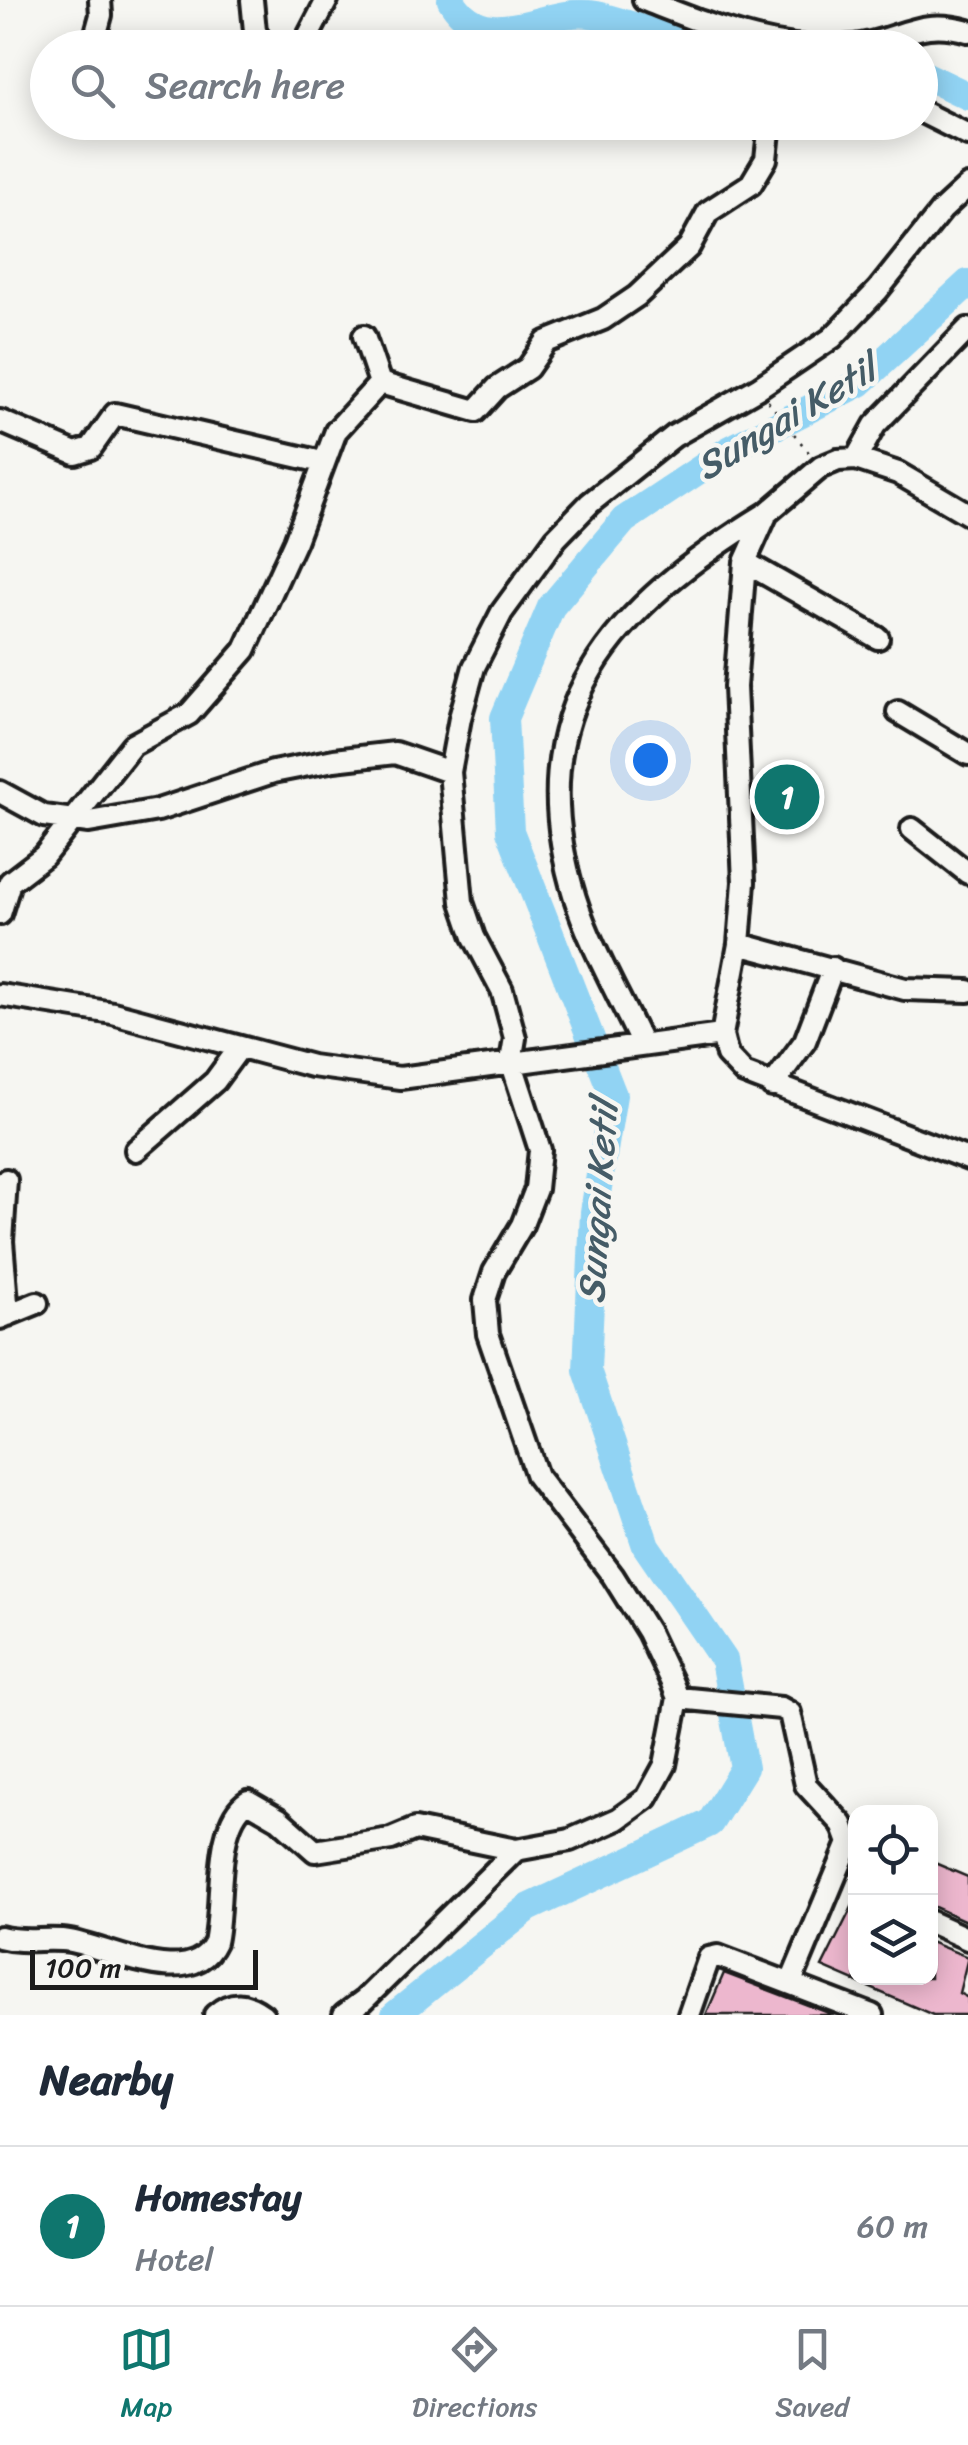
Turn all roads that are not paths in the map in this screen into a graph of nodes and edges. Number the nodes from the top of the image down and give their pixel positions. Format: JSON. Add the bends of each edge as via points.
{"nodes":[{"id":1,"x":100,"y":0,"type":"edge"},
{"id":2,"x":252,"y":0,"type":"edge"},
{"id":3,"x":326,"y":0,"type":"edge"},
{"id":4,"x":644,"y":0,"type":"edge"},
{"id":5,"x":97,"y":30,"type":"edge"},
{"id":6,"x":256,"y":30,"type":"edge"},
{"id":7,"x":311,"y":30,"type":"edge"},
{"id":8,"x":722,"y":30,"type":"edge"},
{"id":9,"x":924,"y":30,"type":"edge"},
{"id":10,"x":968,"y":31,"type":"edge"},
{"id":11,"x":938,"y":120,"type":"edge"},
{"id":12,"x":968,"y":135,"type":"edge"},
{"id":13,"x":768,"y":140,"type":"edge"},
{"id":14,"x":968,"y":186,"type":"edge"},
{"id":15,"x":968,"y":329,"type":"edge"},
{"id":16,"x":364,"y":336,"type":"dead end"},
{"id":17,"x":380,"y":383,"type":"junction"},
{"id":18,"x":0,"y":421,"type":"edge"},
{"id":19,"x":856,"y":459,"type":"junction"},
{"id":20,"x":322,"y":462,"type":"junction"},
{"id":21,"x":768,"y":513,"type":"junction"},
{"id":22,"x":968,"y":514,"type":"edge"},
{"id":23,"x":745,"y":562,"type":"junction"},
{"id":24,"x":878,"y":638,"type":"dead end"},
{"id":25,"x":898,"y":712,"type":"dead end"},
{"id":26,"x":968,"y":754,"type":"edge"},
{"id":27,"x":450,"y":772,"type":"junction"},
{"id":28,"x":0,"y":792,"type":"edge"},
{"id":29,"x":70,"y":821,"type":"junction"},
{"id":30,"x":912,"y":829,"type":"dead end"},
{"id":31,"x":968,"y":873,"type":"edge"},
{"id":32,"x":0,"y":914,"type":"edge"},
{"id":33,"x":739,"y":944,"type":"junction"},
{"id":34,"x":833,"y":968,"type":"junction"},
{"id":35,"x":968,"y":991,"type":"edge"},
{"id":36,"x":0,"y":995,"type":"edge"},
{"id":37,"x":722,"y":1034,"type":"junction"},
{"id":38,"x":632,"y":1046,"type":"junction"},
{"id":39,"x":240,"y":1048,"type":"junction"},
{"id":40,"x":511,"y":1061,"type":"junction"},
{"id":41,"x":772,"y":1086,"type":"junction"},
{"id":42,"x":136,"y":1150,"type":"dead end"},
{"id":43,"x":968,"y":1159,"type":"edge"},
{"id":44,"x":6,"y":1180,"type":"dead end"},
{"id":45,"x":36,"y":1303,"type":"dead end"},
{"id":46,"x":4,"y":1316,"type":"edge"},
{"id":47,"x":686,"y":1698,"type":"junction"},
{"id":48,"x":516,"y":1850,"type":"junction"},
{"id":49,"x":834,"y":1879,"type":"junction"},
{"id":50,"x":848,"y":1885,"type":"edge"},
{"id":51,"x":938,"y":1925,"type":"edge"},
{"id":52,"x":0,"y":1937,"type":"edge"},
{"id":53,"x":968,"y":1938,"type":"edge"},
{"id":54,"x":791,"y":1982,"type":"junction"},
{"id":55,"x":214,"y":2015,"type":"edge"},
{"id":56,"x":263,"y":2015,"type":"edge"},
{"id":57,"x":344,"y":2015,"type":"edge"},
{"id":58,"x":690,"y":2015,"type":"edge"},
{"id":59,"x":872,"y":2015,"type":"edge"}],
"edges":[{"from":1,"to":5,"type":"street"},
{"from":2,"to":6,"type":"street"},
{"from":3,"to":7,"type":"street"},
{"from":4,"to":8,"type":"street"},
{"from":9,"to":10,"type":"street","via":[[935,24]]},
{"from":11,"to":12,"type":"street"},
{"from":13,"to":17,"type":"street","via":[[751,184],[708,212],[689,246],[637,296],[546,342],[528,368],[476,411]]},
{"from":14,"to":27,"type":"street","via":[[832,338],[674,436],[556,538],[526,573],[474,667]]},
{"from":15,"to":19,"type":"street","via":[[875,425]]},
{"from":16,"to":17,"type":"street"},
{"from":17,"to":20,"type":"street","via":[[336,431]]},
{"from":18,"to":20,"type":"street","via":[[75,452],[91,448],[115,414]]},
{"from":19,"to":21,"type":"street","via":[[820,467]]},
{"from":19,"to":22,"type":"street","via":[[898,473]]},
{"from":20,"to":29,"type":"street","via":[[245,650],[189,714],[132,745]]},
{"from":21,"to":23,"type":"street"},
{"from":21,"to":38,"type":"street","via":[[676,573],[630,617],[572,706],[559,751],[565,862]]},
{"from":23,"to":24,"type":"street"},
{"from":23,"to":33,"type":"street","via":[[735,687],[744,882]]},
{"from":25,"to":26,"type":"street"},
{"from":27,"to":29,"type":"street","via":[[395,753],[334,760],[273,772],[158,810]]},
{"from":27,"to":40,"type":"street","via":[[462,902],[502,990],[514,1038]]},
{"from":28,"to":29,"type":"street","via":[[44,816]]},
{"from":29,"to":32,"type":"street","via":[[44,856],[10,882]]},
{"from":30,"to":31,"type":"street"},
{"from":33,"to":34,"type":"street"},
{"from":33,"to":37,"type":"street"},
{"from":34,"to":35,"type":"street","via":[[927,993]]},
{"from":34,"to":41,"type":"street","via":[[804,1041]]},
{"from":36,"to":39,"type":"street","via":[[113,1013]]},
{"from":37,"to":38,"type":"street"},
{"from":37,"to":41,"type":"street","via":[[727,1055],[744,1073]]},
{"from":38,"to":40,"type":"street"},
{"from":39,"to":40,"type":"street","via":[[400,1078]]},
{"from":39,"to":42,"type":"street","via":[[215,1080]]},
{"from":40,"to":47,"type":"street","via":[[540,1150],[536,1189],[485,1300],[488,1334],[537,1476],[613,1576]]},
{"from":41,"to":43,"type":"street"},
{"from":44,"to":46,"type":"street"},
{"from":45,"to":46,"type":"street"},
{"from":47,"to":48,"type":"street","via":[[647,1798],[618,1820],[570,1840]]},
{"from":47,"to":49,"type":"street","via":[[782,1708],[793,1716],[806,1785],[842,1824],[848,1843]]},
{"from":48,"to":52,"type":"street","via":[[414,1829],[315,1851],[248,1801],[238,1809],[224,1846],[215,1942],[196,1964],[166,1964],[67,1940],[34,1944]]},
{"from":48,"to":57,"type":"street"},
{"from":49,"to":50,"type":"street"},
{"from":49,"to":54,"type":"street"},
{"from":51,"to":53,"type":"street"},
{"from":54,"to":58,"type":"street","via":[[726,1957],[710,1958]]},
{"from":54,"to":59,"type":"street"},
{"from":55,"to":56,"type":"street","via":[[232,2003]]}]}
